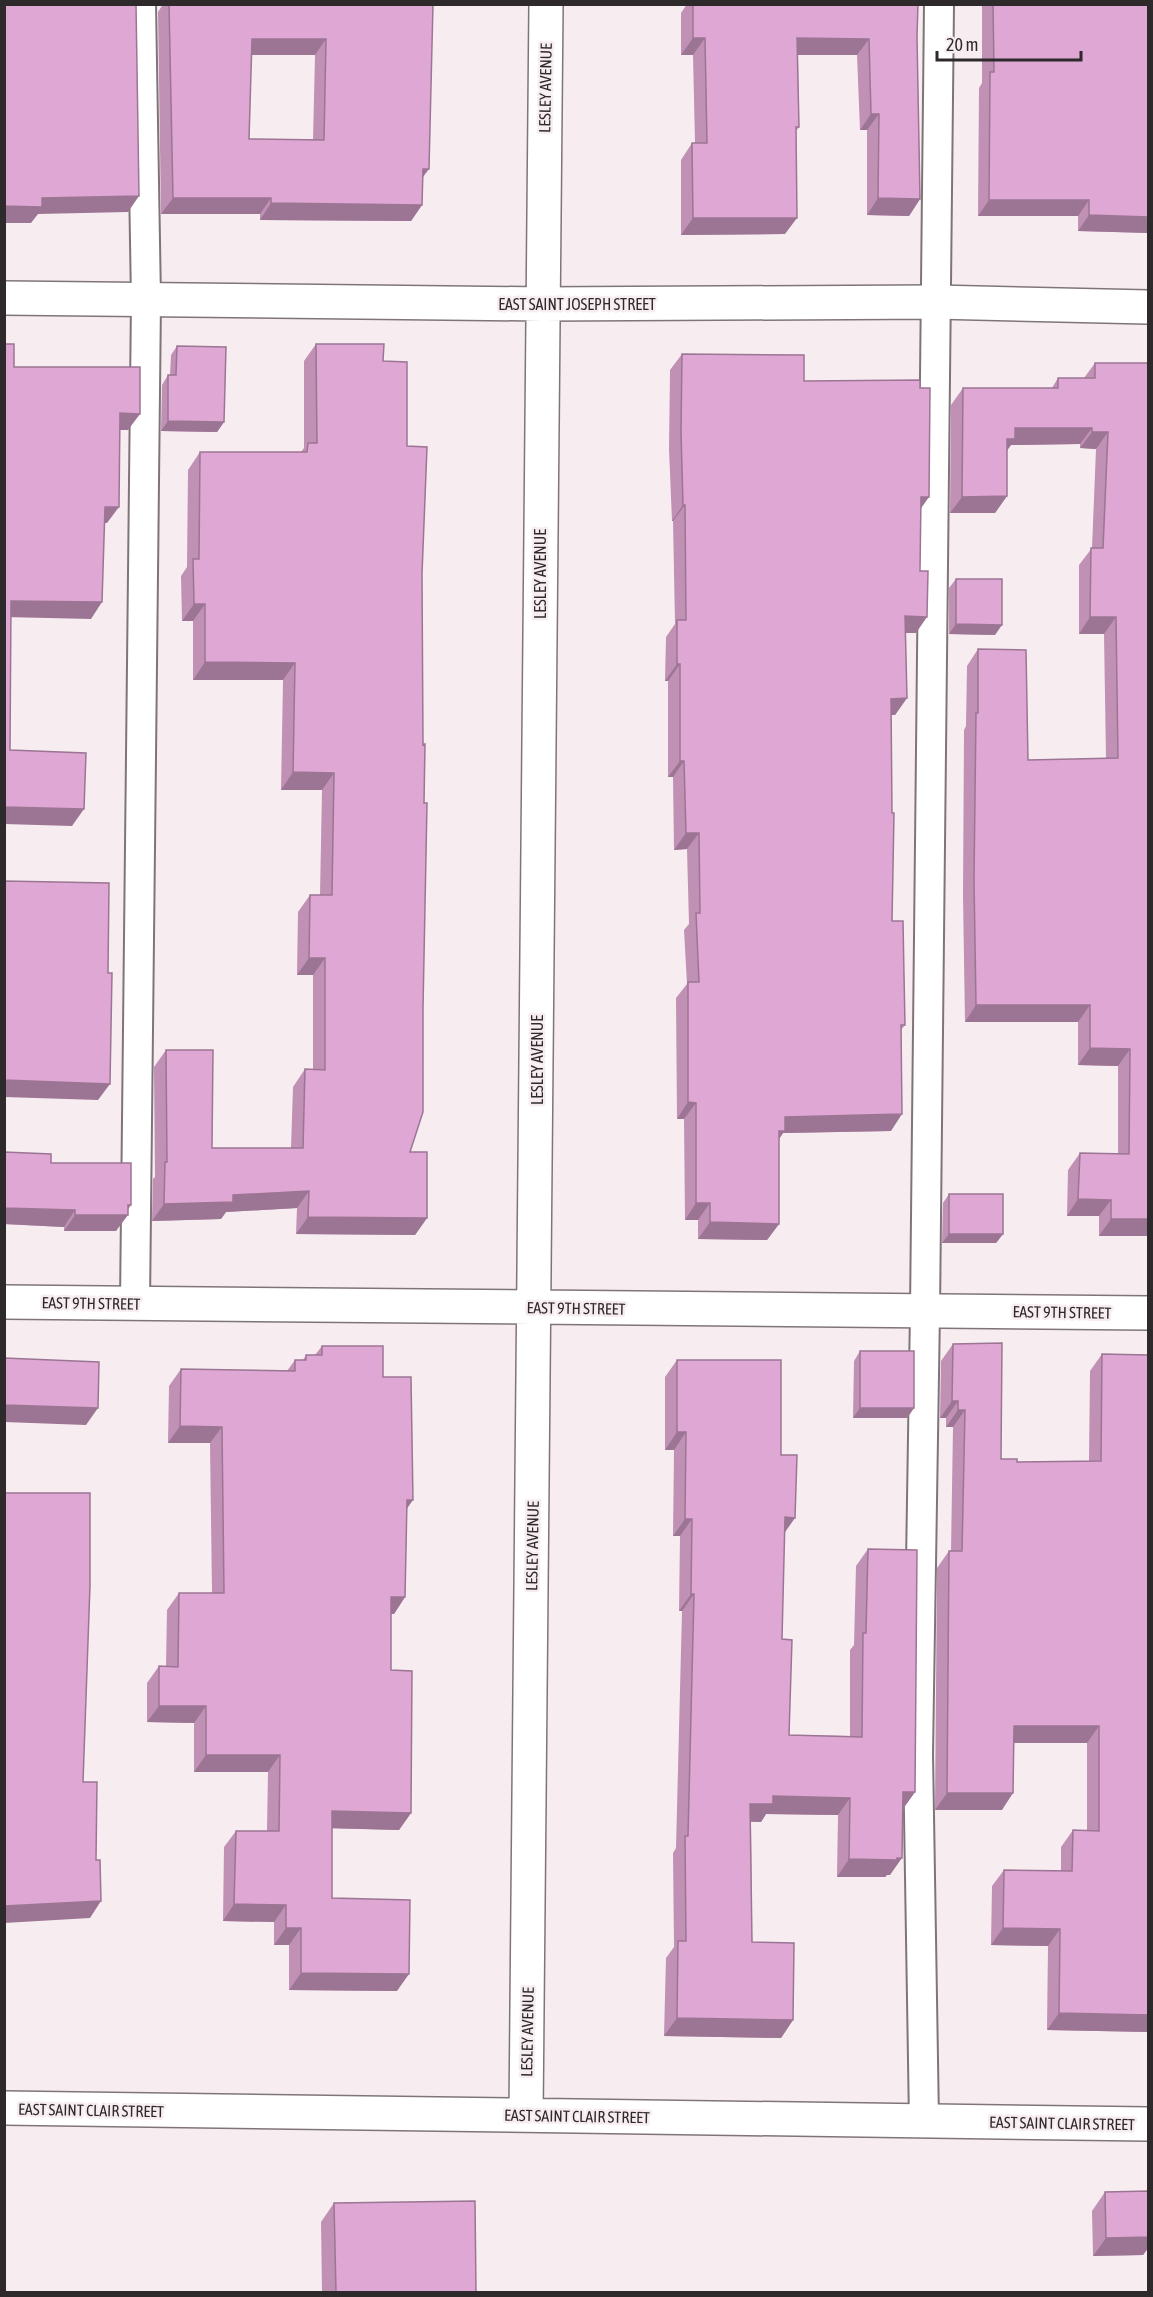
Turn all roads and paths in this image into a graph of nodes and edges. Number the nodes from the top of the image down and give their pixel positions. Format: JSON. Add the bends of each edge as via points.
{"nodes":[{"id":1,"x":141,"y":4,"type":"edge"},
{"id":2,"x":546,"y":4,"type":"edge"},
{"id":3,"x":939,"y":4,"type":"edge"},
{"id":4,"x":4,"y":298,"type":"edge"},
{"id":5,"x":146,"y":300,"type":"junction"},
{"id":6,"x":936,"y":302,"type":"junction"},
{"id":7,"x":542,"y":304,"type":"junction"},
{"id":8,"x":1149,"y":307,"type":"edge"},
{"id":9,"x":4,"y":1302,"type":"edge"},
{"id":10,"x":135,"y":1303,"type":"junction"},
{"id":11,"x":535,"y":1307,"type":"junction"},
{"id":12,"x":925,"y":1311,"type":"junction"},
{"id":13,"x":1149,"y":1313,"type":"edge"},
{"id":14,"x":4,"y":2108,"type":"edge"},
{"id":15,"x":526,"y":2115,"type":"junction"},
{"id":16,"x":924,"y":2121,"type":"junction"},
{"id":17,"x":1149,"y":2124,"type":"edge"}],
"edges":[{"from":1,"to":5,"type":"lane"},
{"from":2,"to":7,"type":"street","name":"LESLEY AVENUE"},
{"from":3,"to":6,"type":"lane"},
{"from":4,"to":5,"type":"street","name":"EAST SAINT JOSEPH STREET"},
{"from":5,"to":7,"type":"street","name":"EAST SAINT JOSEPH STREET"},
{"from":5,"to":10,"type":"lane"},
{"from":6,"to":7,"type":"street","name":"EAST SAINT JOSEPH STREET"},
{"from":6,"to":8,"type":"street","name":"EAST SAINT JOSEPH STREET"},
{"from":6,"to":12,"type":"lane"},
{"from":7,"to":11,"type":"street","name":"LESLEY AVENUE"},
{"from":9,"to":10,"type":"street","name":"EAST 9TH STREET"},
{"from":10,"to":11,"type":"street","name":"EAST 9TH STREET"},
{"from":11,"to":12,"type":"street","name":"EAST 9TH STREET"},
{"from":11,"to":15,"type":"street","name":"LESLEY AVENUE"},
{"from":12,"to":13,"type":"street","name":"EAST 9TH STREET"},
{"from":12,"to":16,"type":"lane","via":[[918,1754]]},
{"from":14,"to":15,"type":"street","name":"EAST SAINT CLAIR STREET"},
{"from":15,"to":16,"type":"street","name":"EAST SAINT CLAIR STREET"},
{"from":16,"to":17,"type":"street","name":"EAST SAINT CLAIR STREET"}]}
